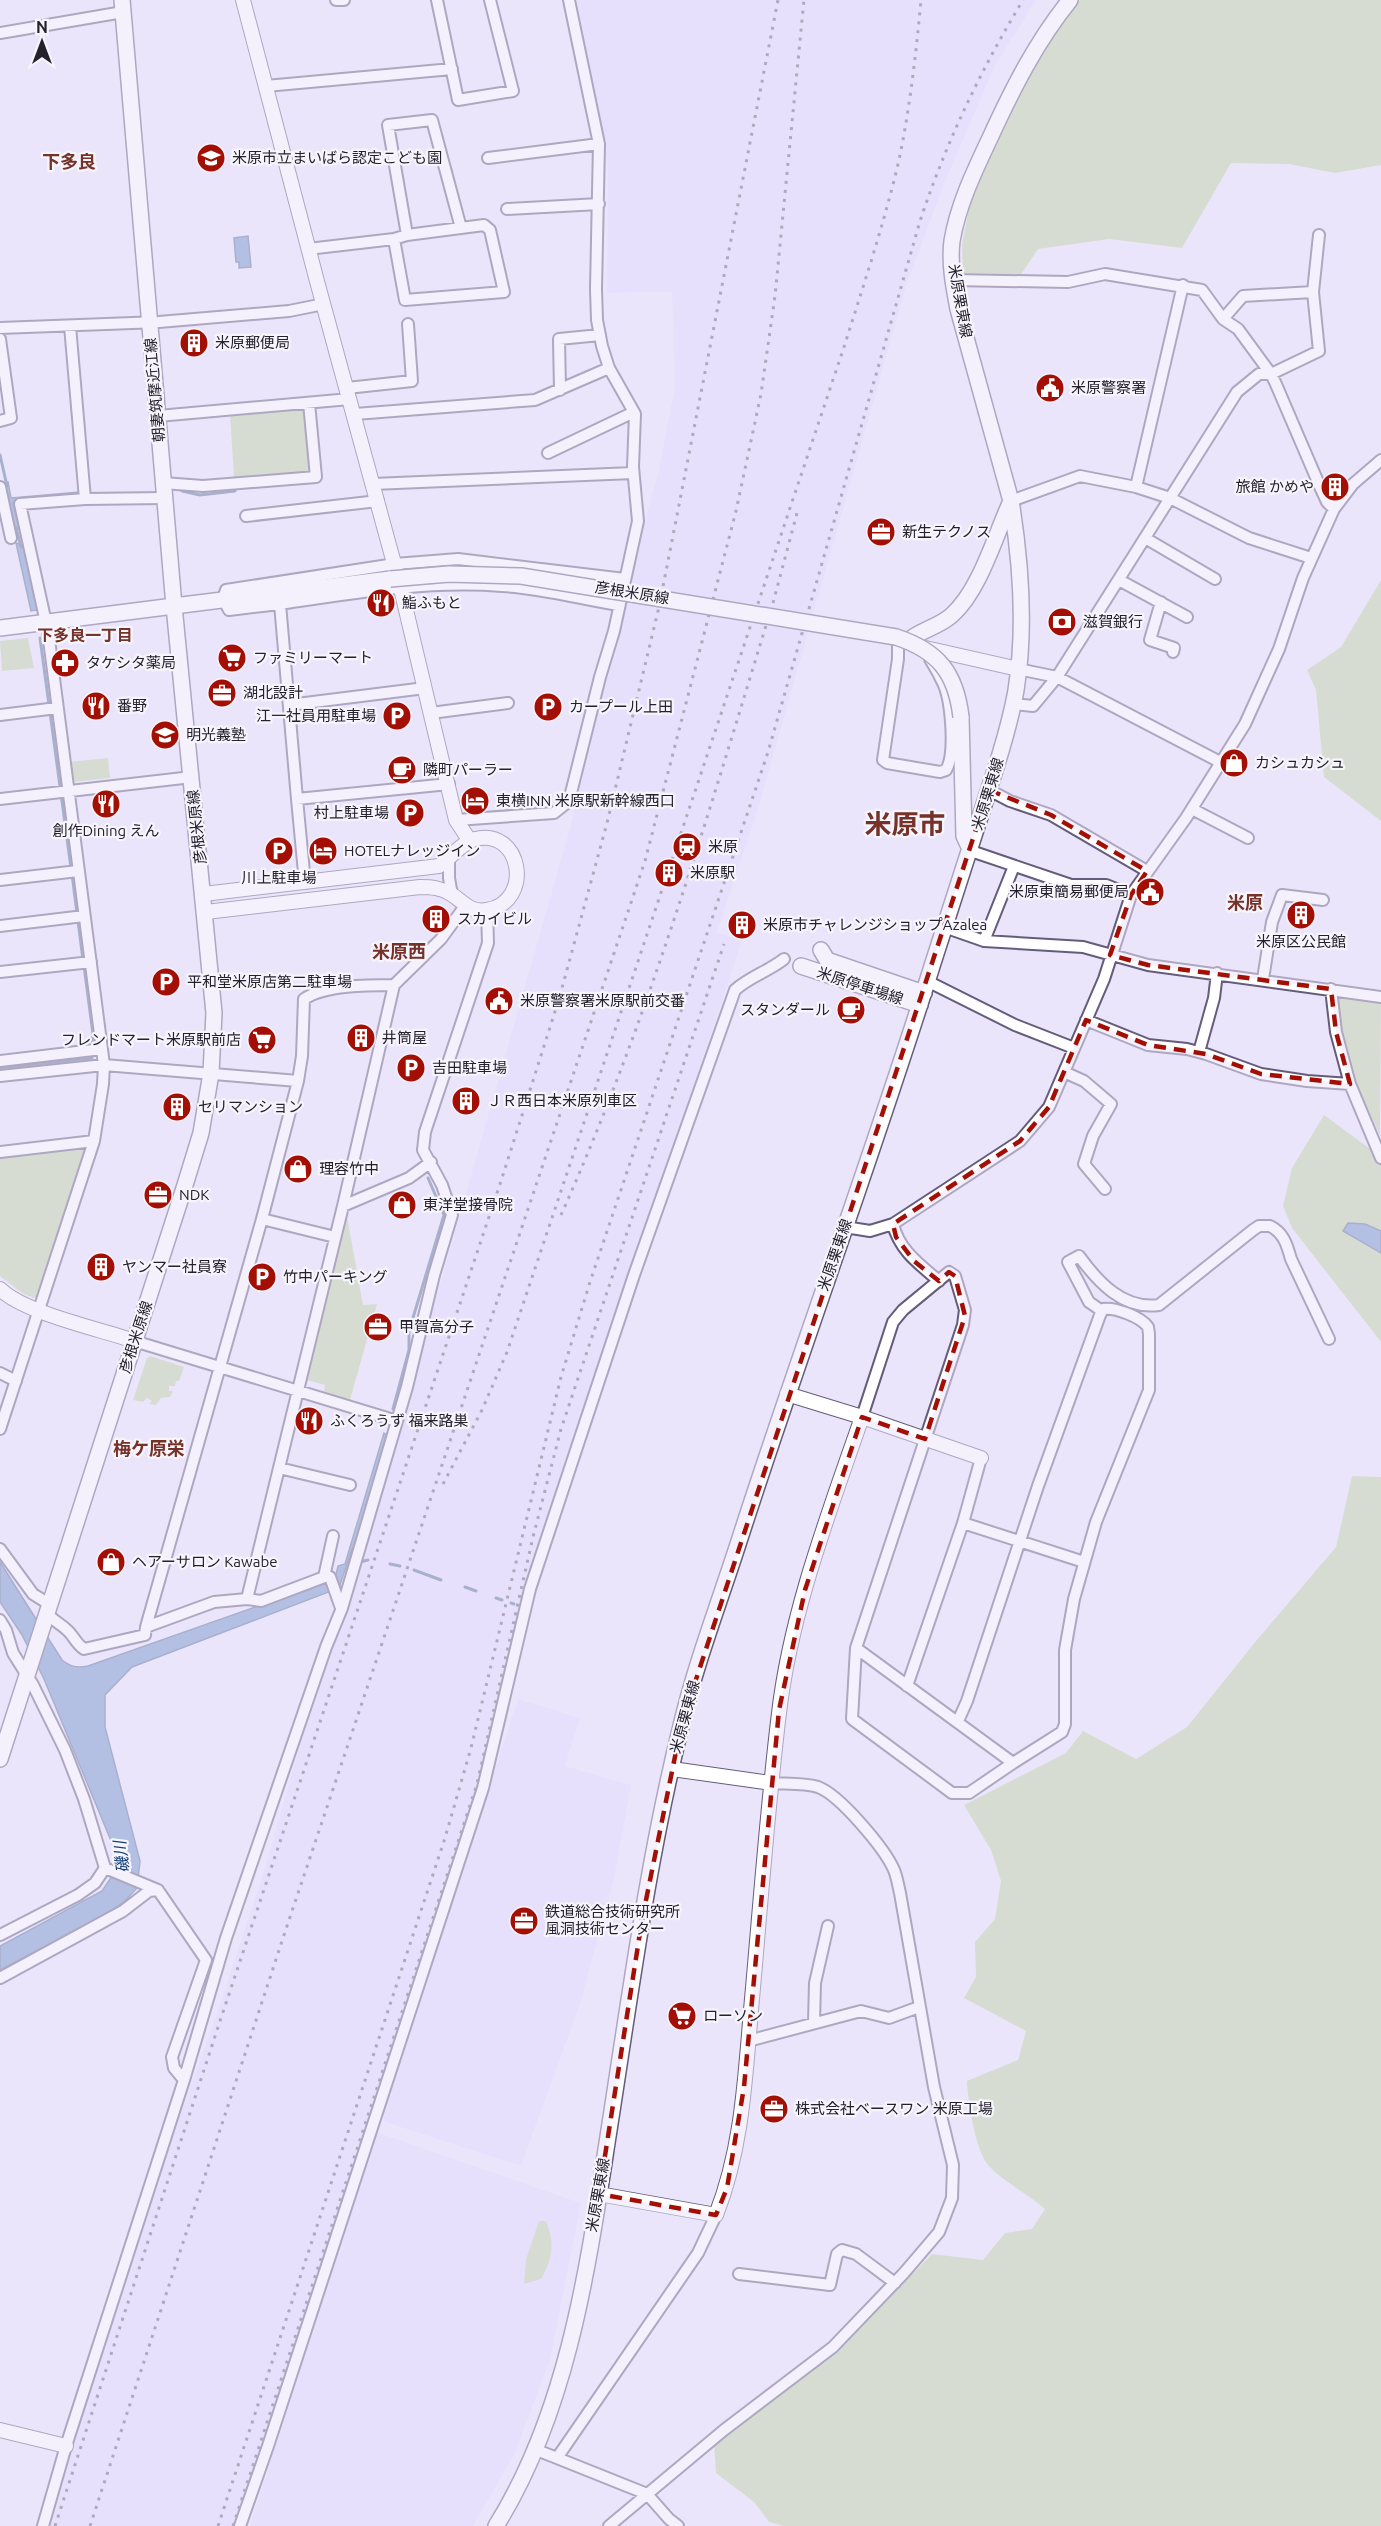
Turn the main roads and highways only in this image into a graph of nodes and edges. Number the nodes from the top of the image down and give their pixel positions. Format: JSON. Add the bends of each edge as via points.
{"nodes":[{"id":1,"x":1070,"y":0,"type":"edge"},
{"id":2,"x":123,"y":6,"type":"edge"},
{"id":3,"x":1011,"y":501,"type":"junction"},
{"id":4,"x":174,"y":606,"type":"junction"},
{"id":5,"x":0,"y":628,"type":"edge"},
{"id":6,"x":909,"y":644,"type":"junction"},
{"id":7,"x":971,"y":851,"type":"junction"},
{"id":8,"x":821,"y":950,"type":"dead end"},
{"id":9,"x":801,"y":966,"type":"dead end"},
{"id":10,"x":924,"y":993,"type":"junction"},
{"id":11,"x":0,"y":1759,"type":"edge"},
{"id":12,"x":496,"y":2526,"type":"edge"}],
"edges":[{"from":1,"to":3,"type":"main road","name":"米原栗東線","via":[[1014,87],[961,203],[952,243],[953,280]]},
{"from":2,"to":4,"type":"main road","name":"朝妻筑摩近江線"},
{"from":3,"to":6,"type":"main road","via":[[968,596],[953,614]]},
{"from":3,"to":7,"type":"main road","name":"米原栗東線","via":[[1021,577],[1018,669],[998,764]]},
{"from":4,"to":5,"type":"main road"},
{"from":4,"to":6,"type":"main road","name":"彦根米原線","bridge":true,"via":[[395,584],[449,574],[521,576],[884,635]]},
{"from":4,"to":11,"type":"main road","name":"彦根米原線","via":[[206,912],[214,1013],[211,1073],[201,1133]]},
{"from":6,"to":7,"type":"main road","name":"彦根米原線","bridge":true,"via":[[930,653],[946,670],[957,691],[964,836]]},
{"from":7,"to":10,"type":"main road","name":"米原栗東線"},
{"from":8,"to":10,"type":"main road","name":"米原停車場線","via":[[827,960]]},
{"from":9,"to":10,"type":"main road","name":"米原停車場線"},
{"from":10,"to":12,"type":"main road","name":"米原栗東線","via":[[786,1394],[682,1722],[642,1920],[576,2320],[534,2449]]}]}
